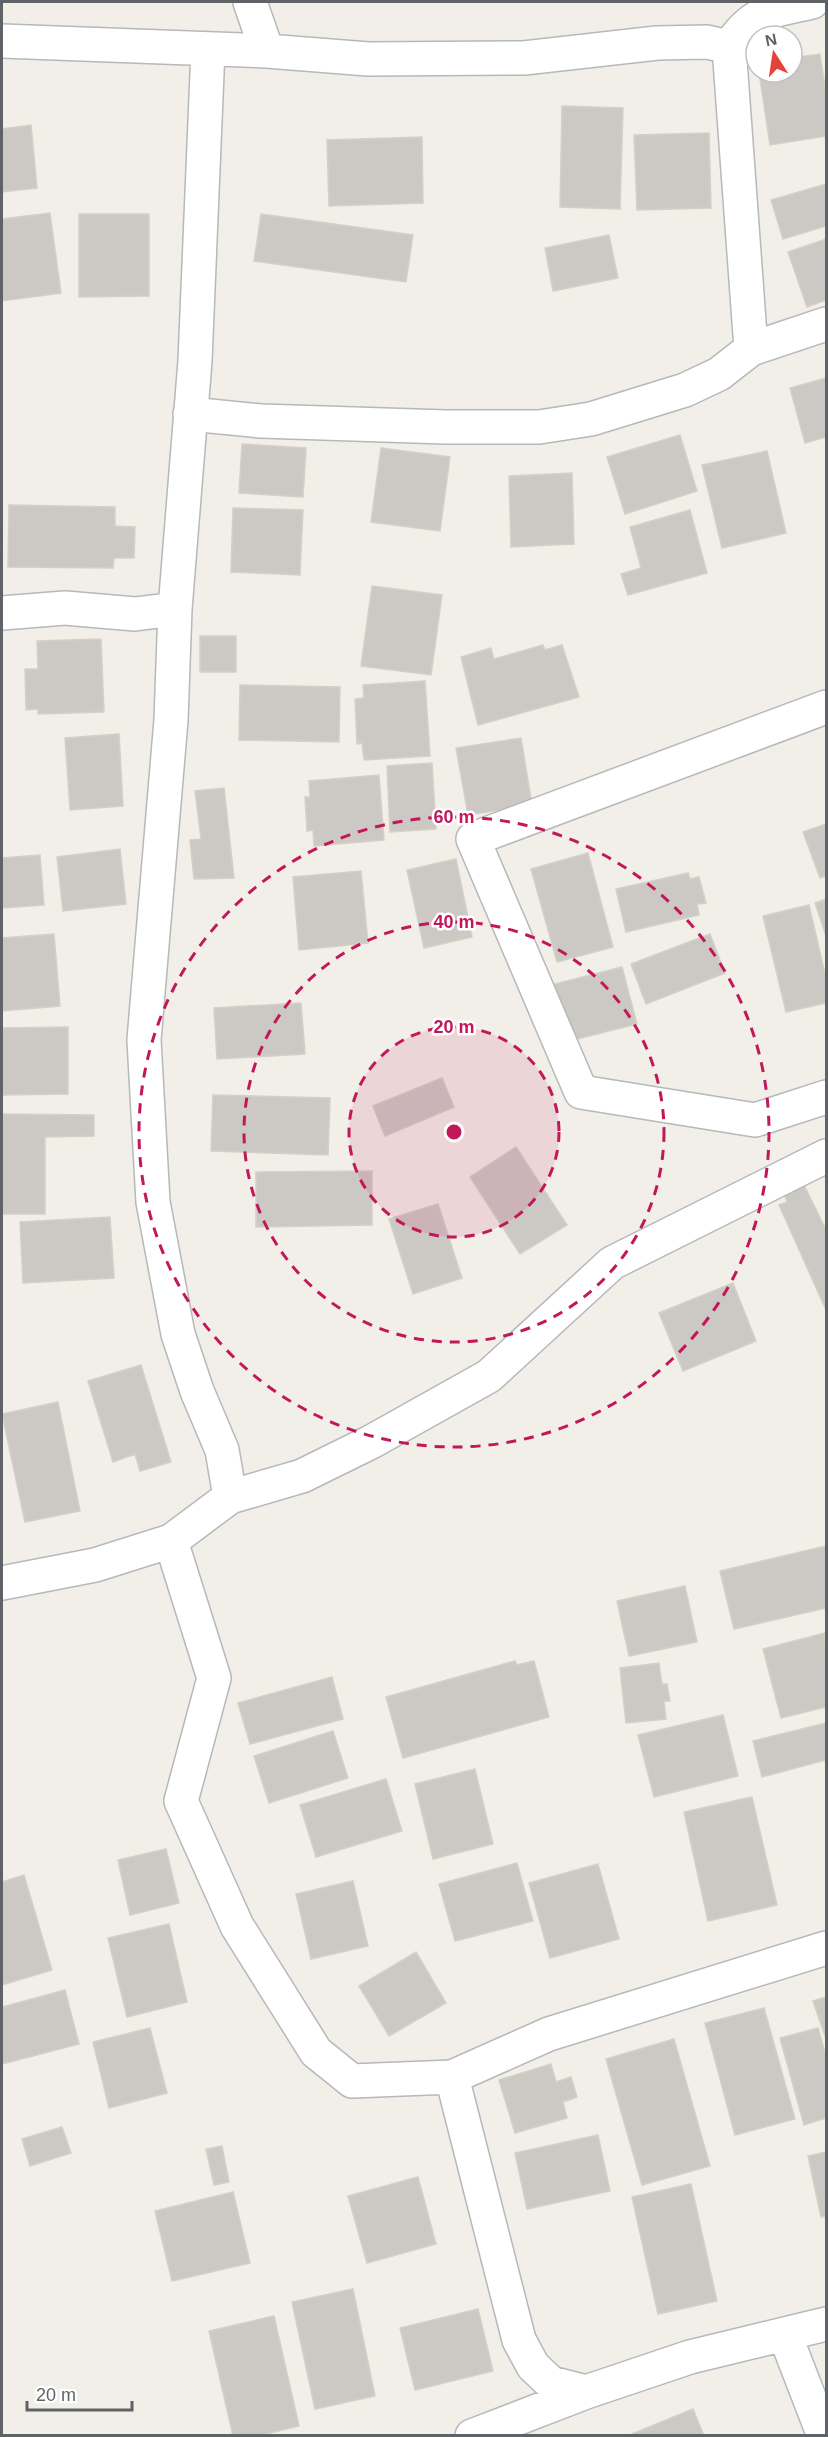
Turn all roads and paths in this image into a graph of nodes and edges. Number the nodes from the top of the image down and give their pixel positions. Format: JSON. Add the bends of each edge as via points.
{"nodes":[{"id":1,"x":250,"y":2,"type":"edge"},
{"id":2,"x":812,"y":2,"type":"edge"},
{"id":3,"x":750,"y":8,"type":"edge"},
{"id":4,"x":2,"y":41,"type":"edge"},
{"id":5,"x":729,"y":47,"type":"junction"},
{"id":6,"x":208,"y":49,"type":"junction"},
{"id":7,"x":267,"y":51,"type":"junction"},
{"id":8,"x":826,"y":324,"type":"edge"},
{"id":9,"x":751,"y":349,"type":"junction"},
{"id":10,"x":190,"y":414,"type":"junction"},
{"id":11,"x":175,"y":609,"type":"junction"},
{"id":12,"x":2,"y":613,"type":"edge"},
{"id":13,"x":826,"y":707,"type":"edge"},
{"id":14,"x":826,"y":1097,"type":"edge"},
{"id":15,"x":826,"y":1156,"type":"edge"},
{"id":16,"x":230,"y":1497,"type":"junction"},
{"id":17,"x":171,"y":1541,"type":"junction"},
{"id":18,"x":2,"y":1583,"type":"edge"},
{"id":19,"x":826,"y":1948,"type":"edge"},
{"id":20,"x":452,"y":2077,"type":"junction"},
{"id":21,"x":826,"y":2324,"type":"edge"},
{"id":22,"x":785,"y":2335,"type":"junction"},
{"id":23,"x":586,"y":2392,"type":"junction"},
{"id":24,"x":472,"y":2436,"type":"edge"},
{"id":25,"x":824,"y":2436,"type":"edge"}],
"edges":[{"from":1,"to":7,"type":"street"},
{"from":2,"to":3,"type":"street"},
{"from":3,"to":5,"type":"street"},
{"from":4,"to":6,"type":"street"},
{"from":5,"to":7,"type":"street","via":[[707,42],[657,43],[488,58],[368,58]]},
{"from":5,"to":9,"type":"street"},
{"from":6,"to":7,"type":"street"},
{"from":6,"to":10,"type":"street"},
{"from":8,"to":9,"type":"street"},
{"from":9,"to":10,"type":"street","via":[[719,374],[685,390],[591,418],[539,427],[273,421]]},
{"from":10,"to":11,"type":"street"},
{"from":11,"to":12,"type":"street","via":[[135,614],[65,608]]},
{"from":11,"to":16,"type":"street","via":[[171,720],[144,1040],[153,1202],[178,1334],[222,1450]]},
{"from":13,"to":14,"type":"street","via":[[473,839],[581,1092],[755,1120]]},
{"from":15,"to":16,"type":"street","via":[[612,1263],[489,1376],[302,1476]]},
{"from":16,"to":17,"type":"street"},
{"from":17,"to":18,"type":"street","via":[[95,1565]]},
{"from":17,"to":20,"type":"street","via":[[214,1678],[180,1801],[237,1926],[316,2052],[351,2081]]},
{"from":19,"to":20,"type":"street","via":[[549,2034]]},
{"from":20,"to":23,"type":"street","via":[[519,2340],[533,2366],[551,2383]]},
{"from":21,"to":22,"type":"street"},
{"from":22,"to":23,"type":"street","via":[[690,2357]]},
{"from":22,"to":25,"type":"street"},
{"from":23,"to":24,"type":"street"}]}
